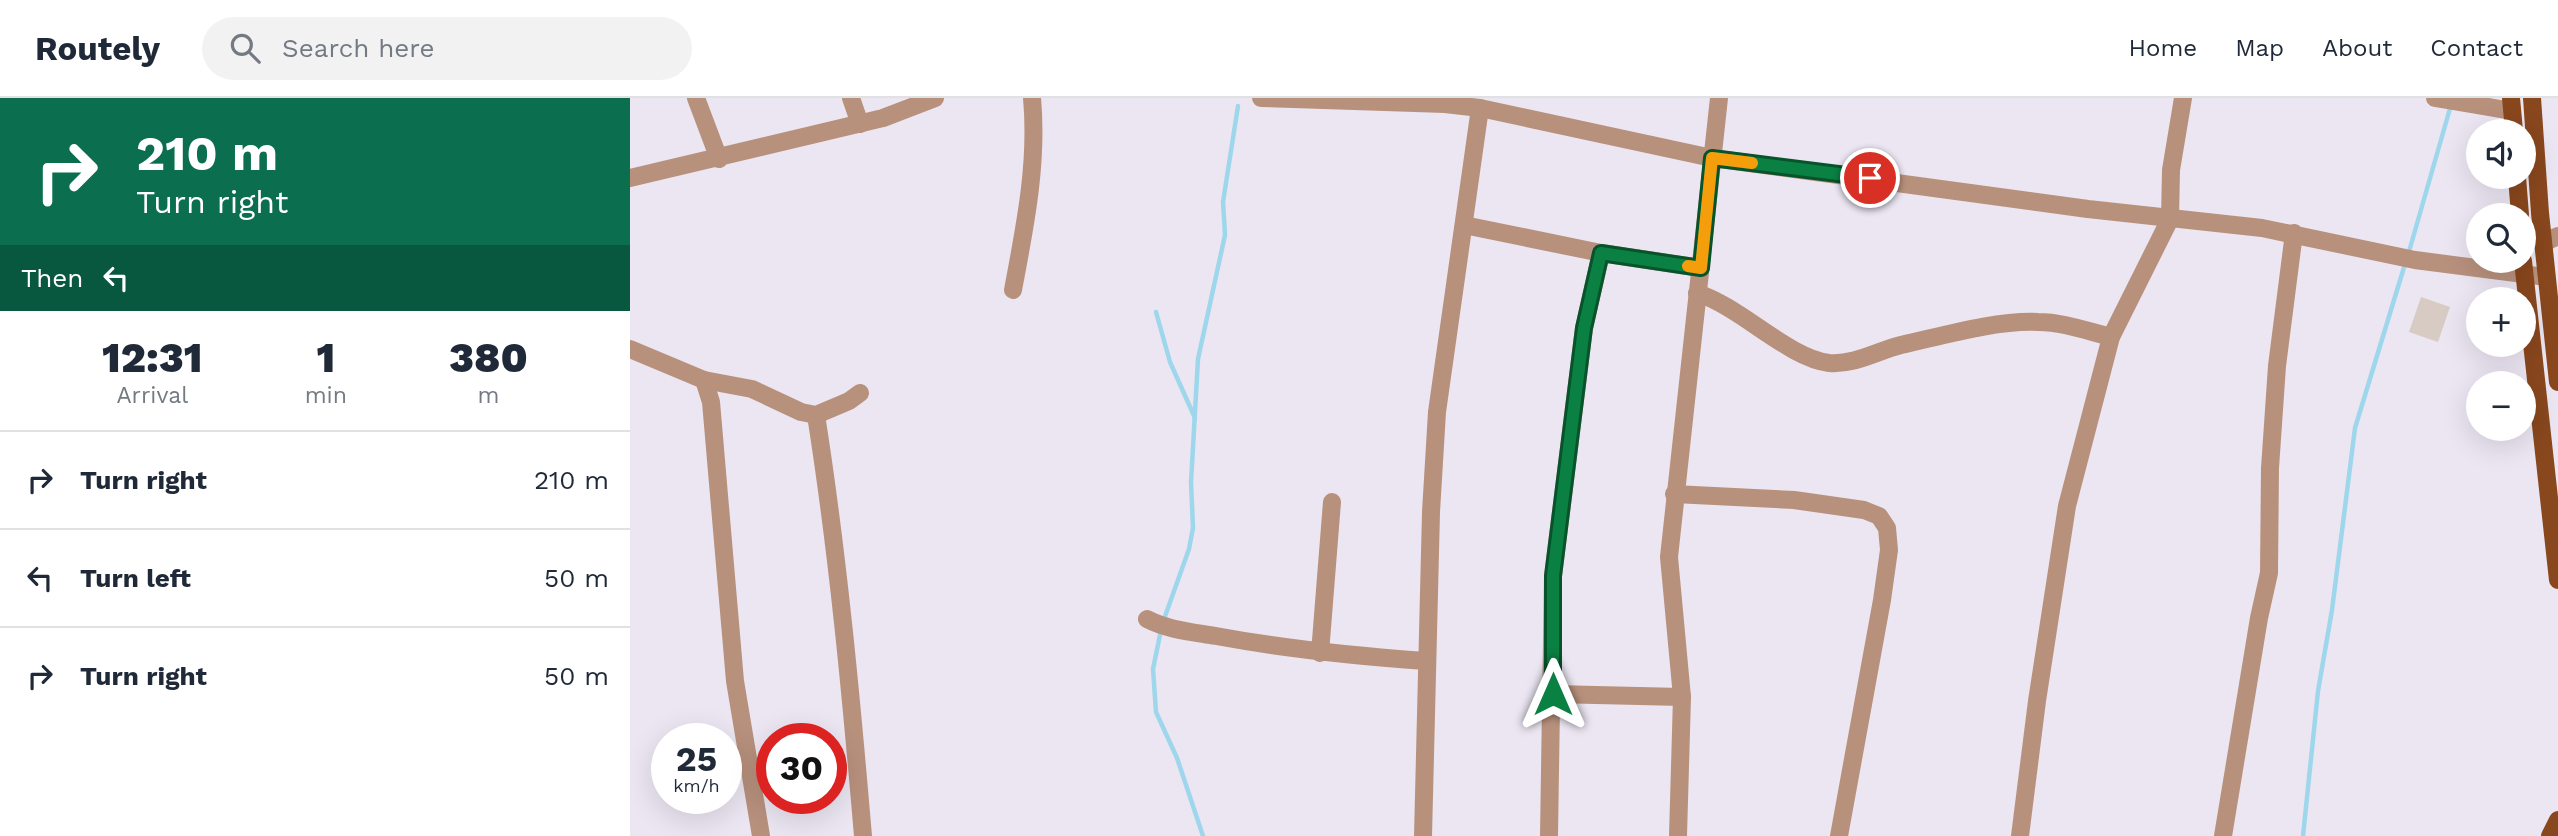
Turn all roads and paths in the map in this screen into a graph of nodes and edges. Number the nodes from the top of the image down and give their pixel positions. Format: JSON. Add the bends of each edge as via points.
{"nodes":[{"id":1,"x":696,"y":98,"type":"edge"},
{"id":2,"x":850,"y":98,"type":"edge"},
{"id":3,"x":936,"y":98,"type":"edge"},
{"id":4,"x":1032,"y":98,"type":"edge"},
{"id":5,"x":1261,"y":98,"type":"edge"},
{"id":6,"x":1719,"y":98,"type":"edge"},
{"id":7,"x":2183,"y":98,"type":"edge"},
{"id":8,"x":2435,"y":98,"type":"edge"},
{"id":9,"x":2532,"y":98,"type":"edge"},
{"id":10,"x":2512,"y":104,"type":"edge"},
{"id":11,"x":1480,"y":108,"type":"junction"},
{"id":12,"x":860,"y":124,"type":"junction"},
{"id":13,"x":1712,"y":158,"type":"junction"},
{"id":14,"x":719,"y":159,"type":"junction"},
{"id":15,"x":630,"y":178,"type":"edge"},
{"id":16,"x":2170,"y":219,"type":"junction"},
{"id":17,"x":1464,"y":225,"type":"junction"},
{"id":18,"x":2294,"y":233,"type":"junction"},
{"id":19,"x":2550,"y":239,"type":"edge"},
{"id":20,"x":1601,"y":253,"type":"junction"},
{"id":21,"x":2466,"y":264,"type":"edge"},
{"id":22,"x":1701,"y":268,"type":"junction"},
{"id":23,"x":2525,"y":273,"type":"edge"},
{"id":24,"x":2536,"y":273,"type":"edge"},
{"id":25,"x":2546,"y":277,"type":"junction"},
{"id":26,"x":1013,"y":290,"type":"dead end"},
{"id":27,"x":1697,"y":293,"type":"junction"},
{"id":28,"x":2111,"y":337,"type":"junction"},
{"id":29,"x":630,"y":349,"type":"edge"},
{"id":30,"x":704,"y":380,"type":"junction"},
{"id":31,"x":2558,"y":382,"type":"edge"},
{"id":32,"x":860,"y":393,"type":"dead end"},
{"id":33,"x":816,"y":415,"type":"junction"},
{"id":34,"x":1674,"y":494,"type":"junction"},
{"id":35,"x":1332,"y":502,"type":"dead end"},
{"id":36,"x":2558,"y":580,"type":"edge"},
{"id":37,"x":1157,"y":623,"type":"dead end"},
{"id":38,"x":1320,"y":653,"type":"junction"},
{"id":39,"x":1426,"y":661,"type":"junction"},
{"id":40,"x":1553,"y":694,"type":"junction"},
{"id":41,"x":1682,"y":696,"type":"junction"},
{"id":42,"x":761,"y":836,"type":"edge"},
{"id":43,"x":863,"y":836,"type":"edge"},
{"id":44,"x":1423,"y":836,"type":"edge"},
{"id":45,"x":1549,"y":836,"type":"edge"},
{"id":46,"x":1678,"y":836,"type":"edge"},
{"id":47,"x":1839,"y":836,"type":"edge"},
{"id":48,"x":2020,"y":836,"type":"edge"},
{"id":49,"x":2223,"y":836,"type":"edge"}],
"edges":[{"from":1,"to":14,"type":"street"},
{"from":2,"to":12,"type":"street"},
{"from":3,"to":12,"type":"street"},
{"from":4,"to":26,"type":"street","via":[[1032,181]]},
{"from":5,"to":11,"type":"street"},
{"from":6,"to":13,"type":"street"},
{"from":7,"to":16,"type":"street","via":[[2171,170]]},
{"from":8,"to":10,"type":"street"},
{"from":9,"to":19,"type":"main road"},
{"from":11,"to":13,"type":"street"},
{"from":11,"to":17,"type":"street"},
{"from":12,"to":14,"type":"street"},
{"from":13,"to":16,"type":"street"},
{"from":13,"to":22,"type":"street"},
{"from":14,"to":15,"type":"street"},
{"from":16,"to":18,"type":"street"},
{"from":16,"to":28,"type":"street"},
{"from":17,"to":20,"type":"street"},
{"from":17,"to":39,"type":"street","via":[[1437,412]]},
{"from":18,"to":21,"type":"street","via":[[2415,260]]},
{"from":18,"to":49,"type":"street","via":[[2277,366],[2269,573]]},
{"from":19,"to":25,"type":"main road"},
{"from":20,"to":22,"type":"street"},
{"from":20,"to":40,"type":"street","via":[[1584,328],[1553,576]]},
{"from":22,"to":27,"type":"street"},
{"from":23,"to":36,"type":"main road"},
{"from":24,"to":25,"type":"street"},
{"from":25,"to":31,"type":"main road"},
{"from":27,"to":28,"type":"street","via":[[1717,299],[1806,356],[1831,363],[2014,323],[2056,323]]},
{"from":27,"to":34,"type":"street"},
{"from":28,"to":48,"type":"street","via":[[2067,506]]},
{"from":29,"to":30,"type":"street"},
{"from":30,"to":33,"type":"street","via":[[752,389]]},
{"from":30,"to":42,"type":"street","via":[[711,402],[735,681]]},
{"from":32,"to":33,"type":"street"},
{"from":33,"to":43,"type":"street","via":[[848,656]]},
{"from":34,"to":41,"type":"street","via":[[1670,567]]},
{"from":34,"to":47,"type":"street","via":[[1794,500],[1864,510],[1879,516],[1887,528],[1889,550],[1882,600]]},
{"from":35,"to":38,"type":"street"},
{"from":37,"to":38,"type":"street"},
{"from":38,"to":39,"type":"street"},
{"from":39,"to":44,"type":"street"},
{"from":40,"to":41,"type":"street"},
{"from":40,"to":45,"type":"street"},
{"from":41,"to":46,"type":"street"}]}
